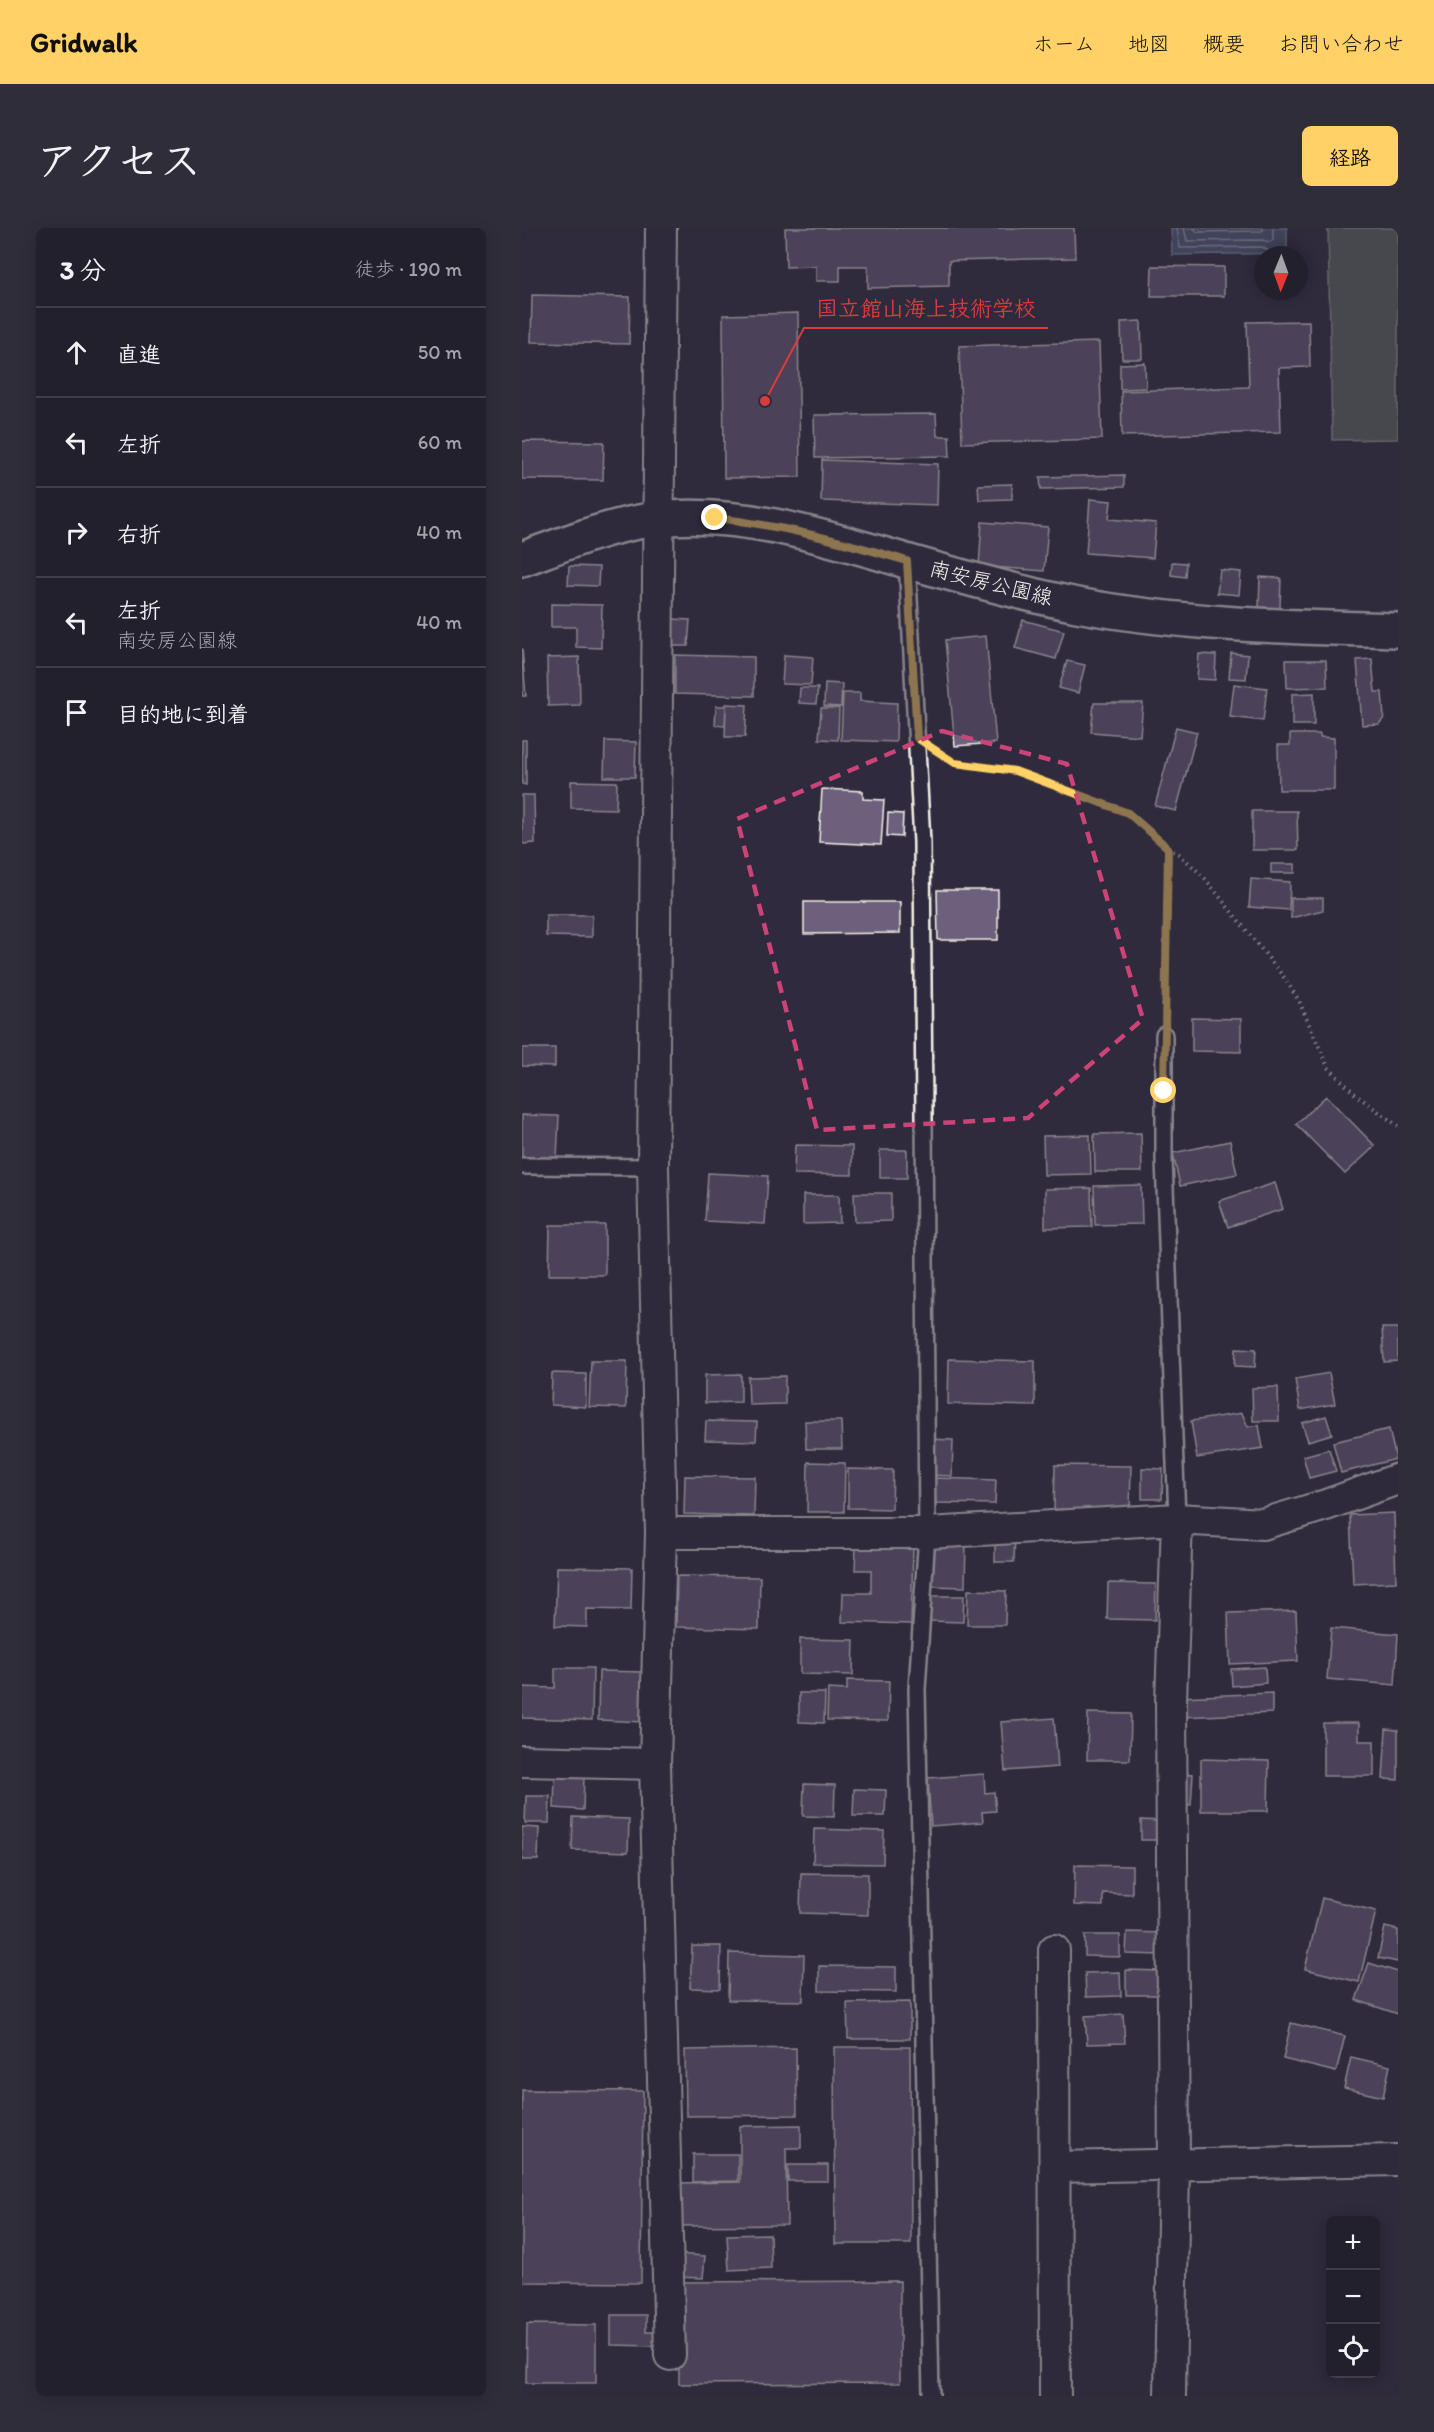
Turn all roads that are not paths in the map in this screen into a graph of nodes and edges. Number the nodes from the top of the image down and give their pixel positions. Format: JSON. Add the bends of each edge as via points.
{"nodes":[{"id":1,"x":660,"y":228,"type":"edge"},
{"id":2,"x":657,"y":519,"type":"junction"},
{"id":3,"x":522,"y":559,"type":"edge"},
{"id":4,"x":907,"y":561,"type":"junction"},
{"id":5,"x":1398,"y":630,"type":"edge"},
{"id":6,"x":1164,"y":1035,"type":"road end"},
{"id":7,"x":522,"y":1166,"type":"edge"},
{"id":8,"x":653,"y":1167,"type":"junction"},
{"id":9,"x":1398,"y":1479,"type":"edge"},
{"id":10,"x":1177,"y":1519,"type":"junction"},
{"id":11,"x":661,"y":1533,"type":"junction"},
{"id":12,"x":927,"y":1533,"type":"junction"},
{"id":13,"x":522,"y":1761,"type":"edge"},
{"id":14,"x":655,"y":1764,"type":"junction"},
{"id":15,"x":1054,"y":1950,"type":"dead end"},
{"id":16,"x":1398,"y":2160,"type":"edge"},
{"id":17,"x":1174,"y":2164,"type":"junction"},
{"id":18,"x":1055,"y":2167,"type":"junction"},
{"id":19,"x":670,"y":2355,"type":"dead end"},
{"id":20,"x":931,"y":2396,"type":"edge"},
{"id":21,"x":1055,"y":2396,"type":"edge"},
{"id":22,"x":1170,"y":2396,"type":"edge"}],
"edges":[{"from":1,"to":2,"type":"street"},
{"from":2,"to":3,"type":"main road","name":"南安房公園線","via":[[609,527]]},
{"from":2,"to":4,"type":"main road","name":"南安房公園線","via":[[751,522],[832,539]]},
{"from":2,"to":8,"type":"street"},
{"from":4,"to":5,"type":"main road","name":"南安房公園線","via":[[1017,591],[1127,614],[1206,624]]},
{"from":4,"to":12,"type":"lane","via":[[922,842]]},
{"from":6,"to":10,"type":"lane","via":[[1164,1159]]},
{"from":7,"to":8,"type":"lane"},
{"from":8,"to":11,"type":"street"},
{"from":9,"to":10,"type":"street","via":[[1263,1524]]},
{"from":10,"to":12,"type":"street"},
{"from":10,"to":17,"type":"street","via":[[1171,1702]]},
{"from":11,"to":12,"type":"street"},
{"from":11,"to":14,"type":"street"},
{"from":12,"to":20,"type":"lane","via":[[917,1689]]},
{"from":13,"to":14,"type":"street"},
{"from":14,"to":19,"type":"street"},
{"from":15,"to":18,"type":"street"},
{"from":16,"to":17,"type":"street"},
{"from":17,"to":18,"type":"street"},
{"from":17,"to":22,"type":"street"},
{"from":18,"to":21,"type":"street"}]}
